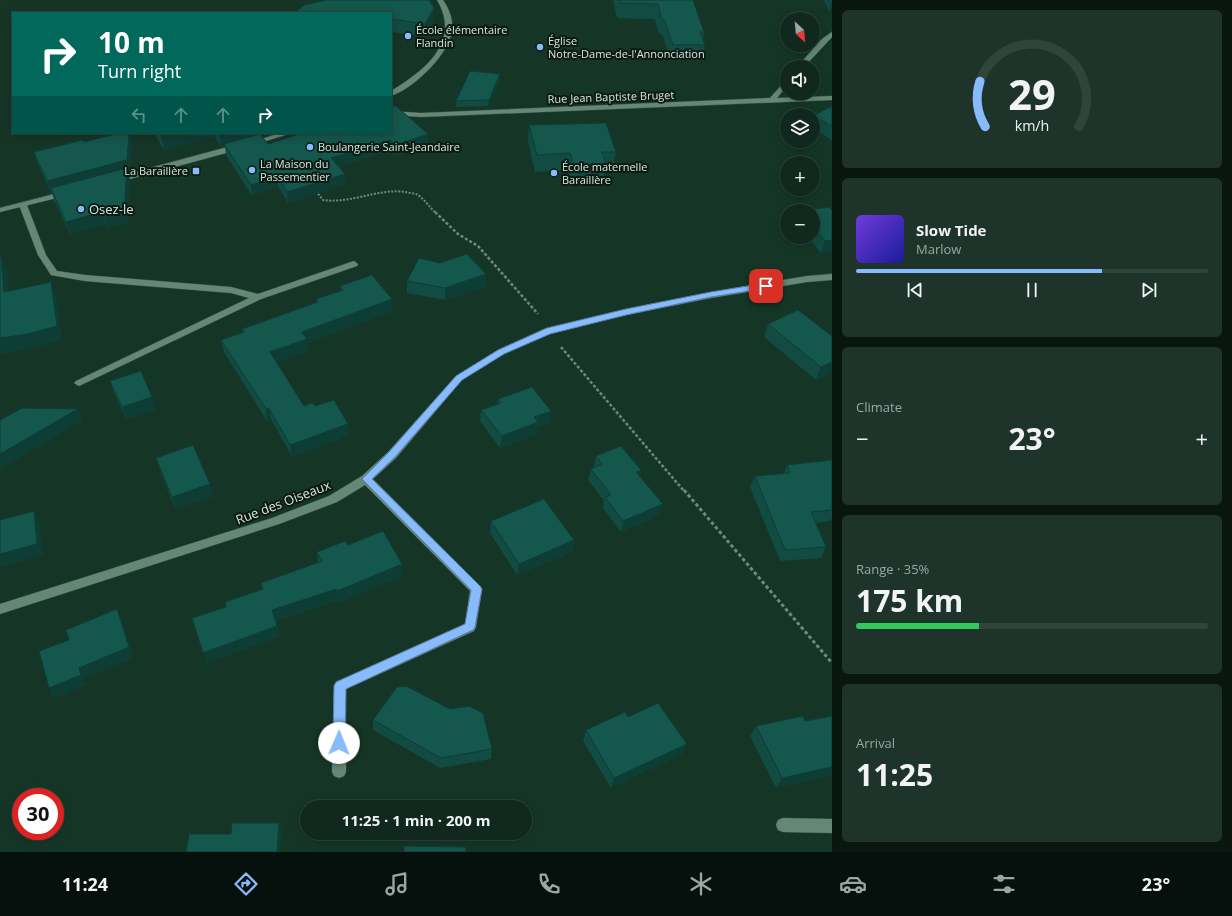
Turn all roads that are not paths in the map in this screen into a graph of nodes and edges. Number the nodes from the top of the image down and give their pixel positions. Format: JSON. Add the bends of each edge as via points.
{"nodes":[{"id":1,"x":440,"y":0,"type":"edge"},
{"id":2,"x":832,"y":34,"type":"edge"},
{"id":3,"x":806,"y":60,"type":"edge"},
{"id":4,"x":780,"y":90,"type":"edge"},
{"id":5,"x":392,"y":93,"type":"edge"},
{"id":6,"x":832,"y":98,"type":"edge"},
{"id":7,"x":772,"y":100,"type":"junction"},
{"id":8,"x":392,"y":113,"type":"edge"},
{"id":9,"x":284,"y":134,"type":"edge"},
{"id":10,"x":108,"y":182,"type":"edge"},
{"id":11,"x":73,"y":191,"type":"edge"},
{"id":12,"x":22,"y":205,"type":"junction"},
{"id":13,"x":0,"y":210,"type":"edge"},
{"id":14,"x":354,"y":264,"type":"dead end"},
{"id":15,"x":832,"y":277,"type":"edge"},
{"id":16,"x":258,"y":297,"type":"junction"},
{"id":17,"x":79,"y":383,"type":"dead end"},
{"id":18,"x":366,"y":479,"type":"junction"},
{"id":19,"x":0,"y":609,"type":"edge"},
{"id":20,"x":339,"y":772,"type":"dead end"},
{"id":21,"x":783,"y":825,"type":"dead end"},
{"id":22,"x":832,"y":826,"type":"edge"}],
"edges":[{"from":1,"to":5,"type":"street","via":[[448,18],[448,39],[437,58],[418,76]]},
{"from":2,"to":3,"type":"street"},
{"from":4,"to":7,"type":"street"},
{"from":6,"to":7,"type":"street","name":"Rue Jean Baptiste Bruget"},
{"from":7,"to":8,"type":"street","name":"Rue Jean Baptiste Bruget","via":[[420,115]]},
{"from":9,"to":10,"type":"street"},
{"from":11,"to":12,"type":"street"},
{"from":12,"to":13,"type":"street"},
{"from":12,"to":16,"type":"street","via":[[42,255],[54,273],[85,278],[231,290]]},
{"from":14,"to":16,"type":"street"},
{"from":15,"to":18,"type":"street","name":"Rue des Oiseaux","via":[[711,294],[547,331],[501,352],[459,378],[392,455]]},
{"from":16,"to":17,"type":"street"},
{"from":18,"to":19,"type":"street","name":"Rue des Oiseaux","via":[[333,499],[275,521]]},
{"from":18,"to":20,"type":"street","via":[[476,589],[470,627],[340,686]]},
{"from":21,"to":22,"type":"street"}]}
